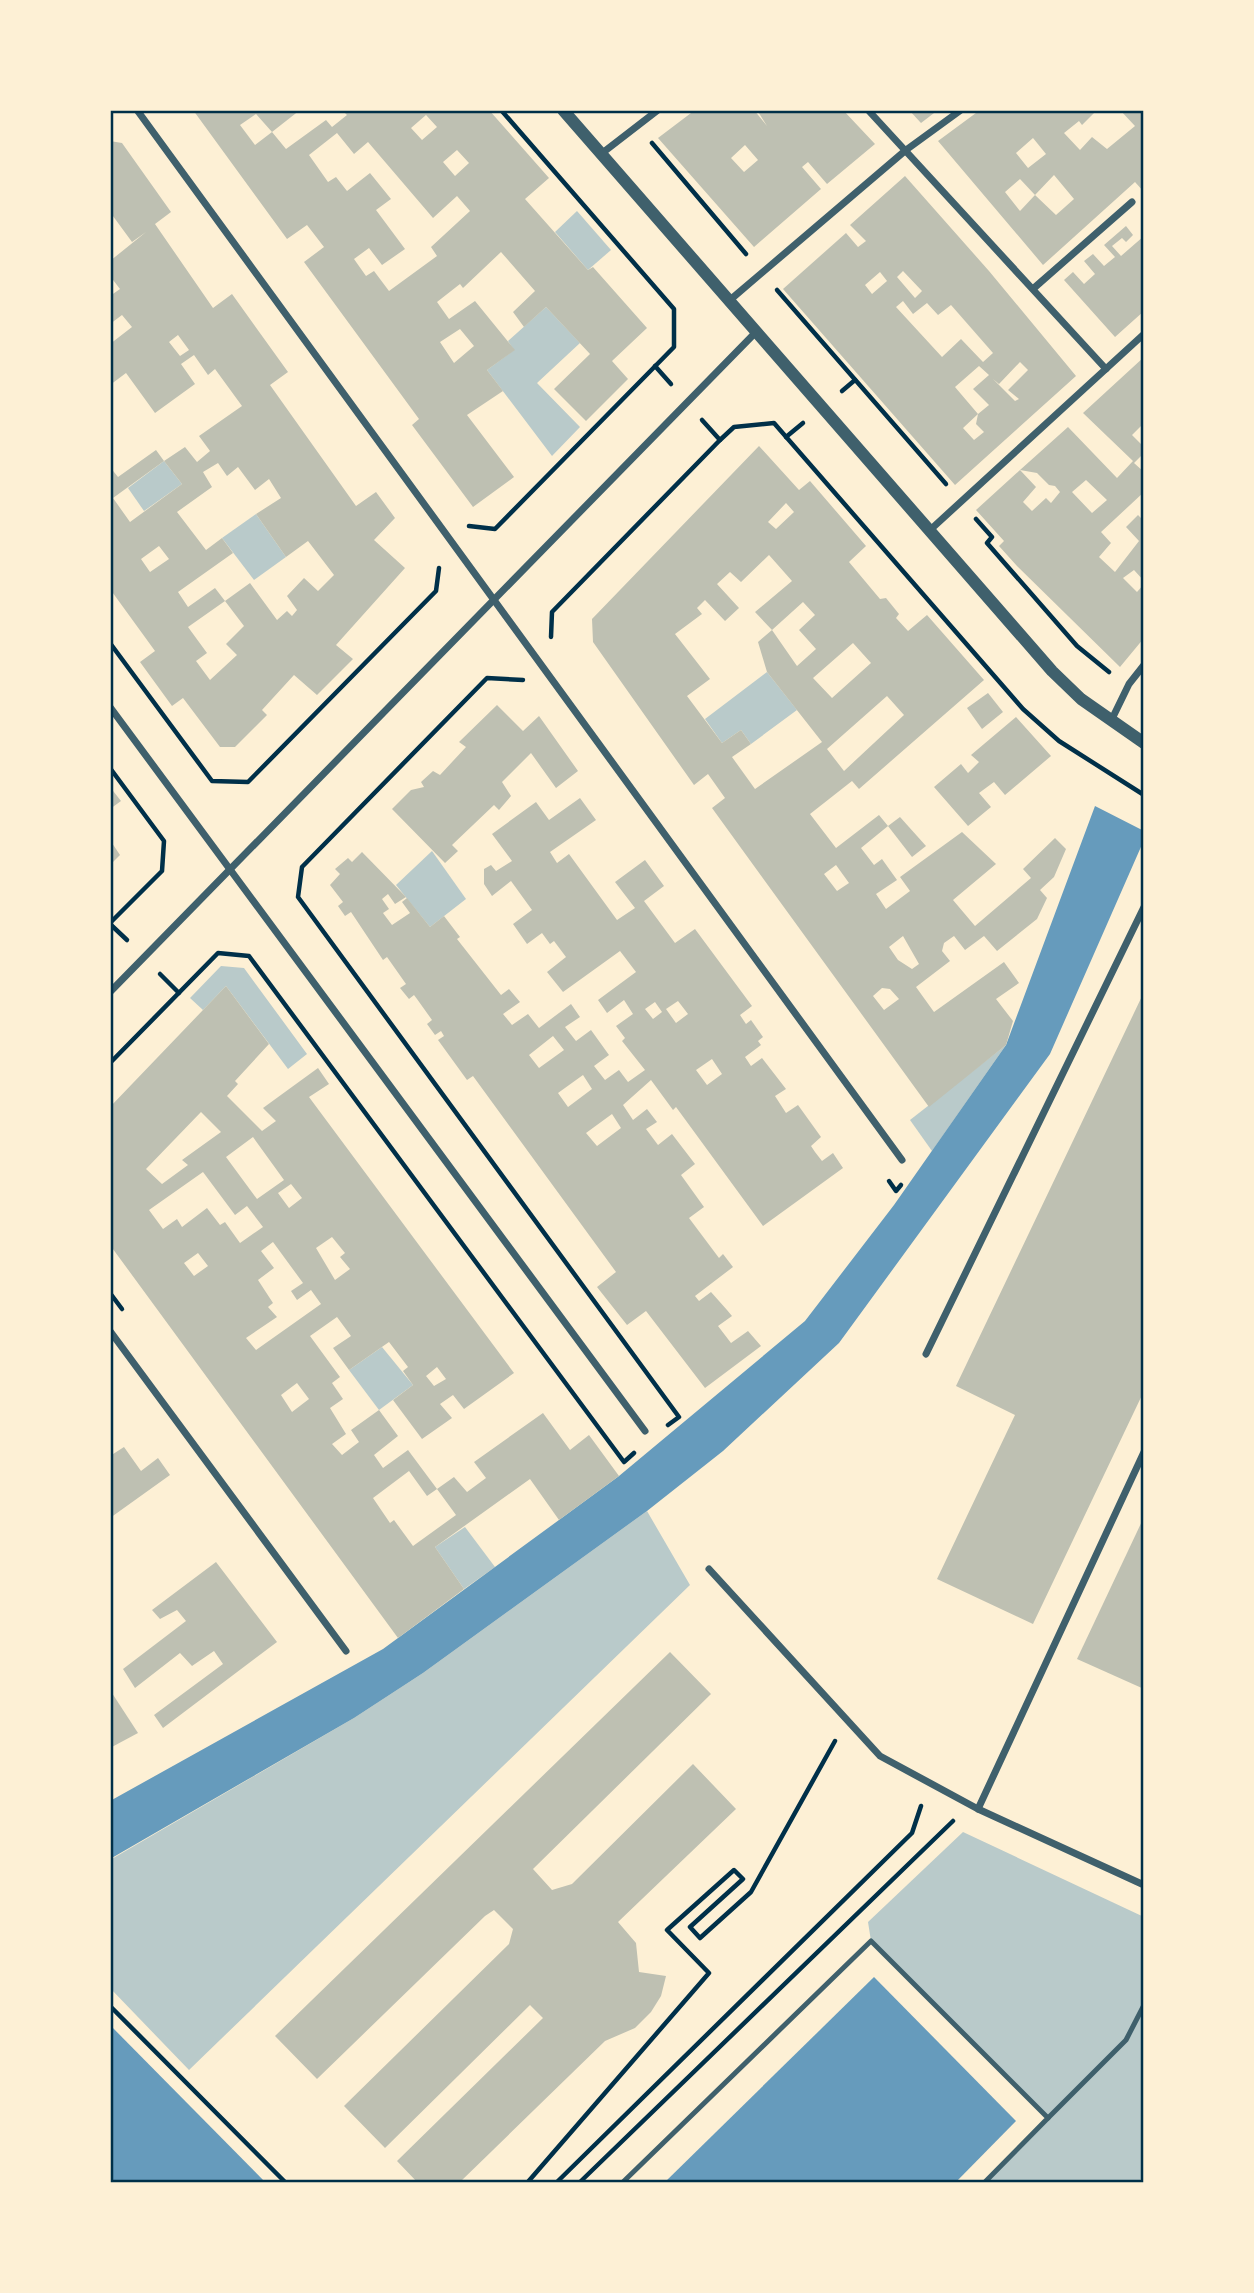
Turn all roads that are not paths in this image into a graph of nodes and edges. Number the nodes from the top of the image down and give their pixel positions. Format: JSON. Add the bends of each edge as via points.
{"nodes":[{"id":1,"x":137,"y":110,"type":"edge"},
{"id":2,"x":563,"y":110,"type":"edge"},
{"id":3,"x":658,"y":110,"type":"edge"},
{"id":4,"x":868,"y":110,"type":"edge"},
{"id":5,"x":961,"y":110,"type":"edge"},
{"id":6,"x":906,"y":150,"type":"junction"},
{"id":7,"x":601,"y":154,"type":"junction"},
{"id":8,"x":1132,"y":202,"type":"dead end"},
{"id":9,"x":1034,"y":288,"type":"junction"},
{"id":10,"x":730,"y":300,"type":"junction"},
{"id":11,"x":756,"y":332,"type":"junction"},
{"id":12,"x":1144,"y":334,"type":"edge"},
{"id":13,"x":1106,"y":369,"type":"junction"},
{"id":14,"x":929,"y":531,"type":"junction"},
{"id":15,"x":494,"y":600,"type":"junction"},
{"id":16,"x":1144,"y":665,"type":"edge"},
{"id":17,"x":110,"y":707,"type":"edge"},
{"id":18,"x":1111,"y":722,"type":"junction"},
{"id":19,"x":1144,"y":743,"type":"edge"},
{"id":20,"x":230,"y":869,"type":"junction"},
{"id":21,"x":1144,"y":906,"type":"edge"},
{"id":22,"x":110,"y":992,"type":"edge"},
{"id":23,"x":902,"y":1160,"type":"dead end"},
{"id":24,"x":110,"y":1331,"type":"edge"},
{"id":25,"x":926,"y":1354,"type":"dead end"},
{"id":26,"x":645,"y":1431,"type":"dead end"},
{"id":27,"x":1144,"y":1452,"type":"edge"},
{"id":28,"x":709,"y":1569,"type":"dead end"},
{"id":29,"x":346,"y":1651,"type":"dead end"},
{"id":30,"x":978,"y":1808,"type":"junction"},
{"id":31,"x":1144,"y":1885,"type":"edge"},
{"id":32,"x":1144,"y":2005,"type":"edge"},
{"id":33,"x":1048,"y":2118,"type":"junction"},
{"id":34,"x":622,"y":2183,"type":"edge"},
{"id":35,"x":984,"y":2183,"type":"edge"}],
"edges":[{"from":1,"to":15,"type":"street"},
{"from":2,"to":7,"type":"street"},
{"from":3,"to":7,"type":"street"},
{"from":4,"to":6,"type":"street"},
{"from":5,"to":6,"type":"street"},
{"from":6,"to":9,"type":"street"},
{"from":6,"to":10,"type":"street"},
{"from":7,"to":10,"type":"street"},
{"from":8,"to":9,"type":"street"},
{"from":9,"to":13,"type":"street"},
{"from":10,"to":11,"type":"street"},
{"from":11,"to":14,"type":"street"},
{"from":11,"to":15,"type":"street"},
{"from":12,"to":13,"type":"street"},
{"from":13,"to":14,"type":"street"},
{"from":14,"to":18,"type":"street","via":[[1052,671]]},
{"from":15,"to":20,"type":"street"},
{"from":15,"to":23,"type":"street"},
{"from":16,"to":18,"type":"street"},
{"from":17,"to":20,"type":"street"},
{"from":18,"to":19,"type":"street"},
{"from":20,"to":22,"type":"street"},
{"from":20,"to":26,"type":"street"},
{"from":21,"to":25,"type":"street"},
{"from":24,"to":29,"type":"street"},
{"from":27,"to":30,"type":"street"},
{"from":28,"to":30,"type":"street","via":[[880,1756]]},
{"from":30,"to":31,"type":"street"},
{"from":32,"to":33,"type":"lane","via":[[1126,2040]]},
{"from":33,"to":34,"type":"lane","via":[[871,1941]]},
{"from":33,"to":35,"type":"lane"}]}
